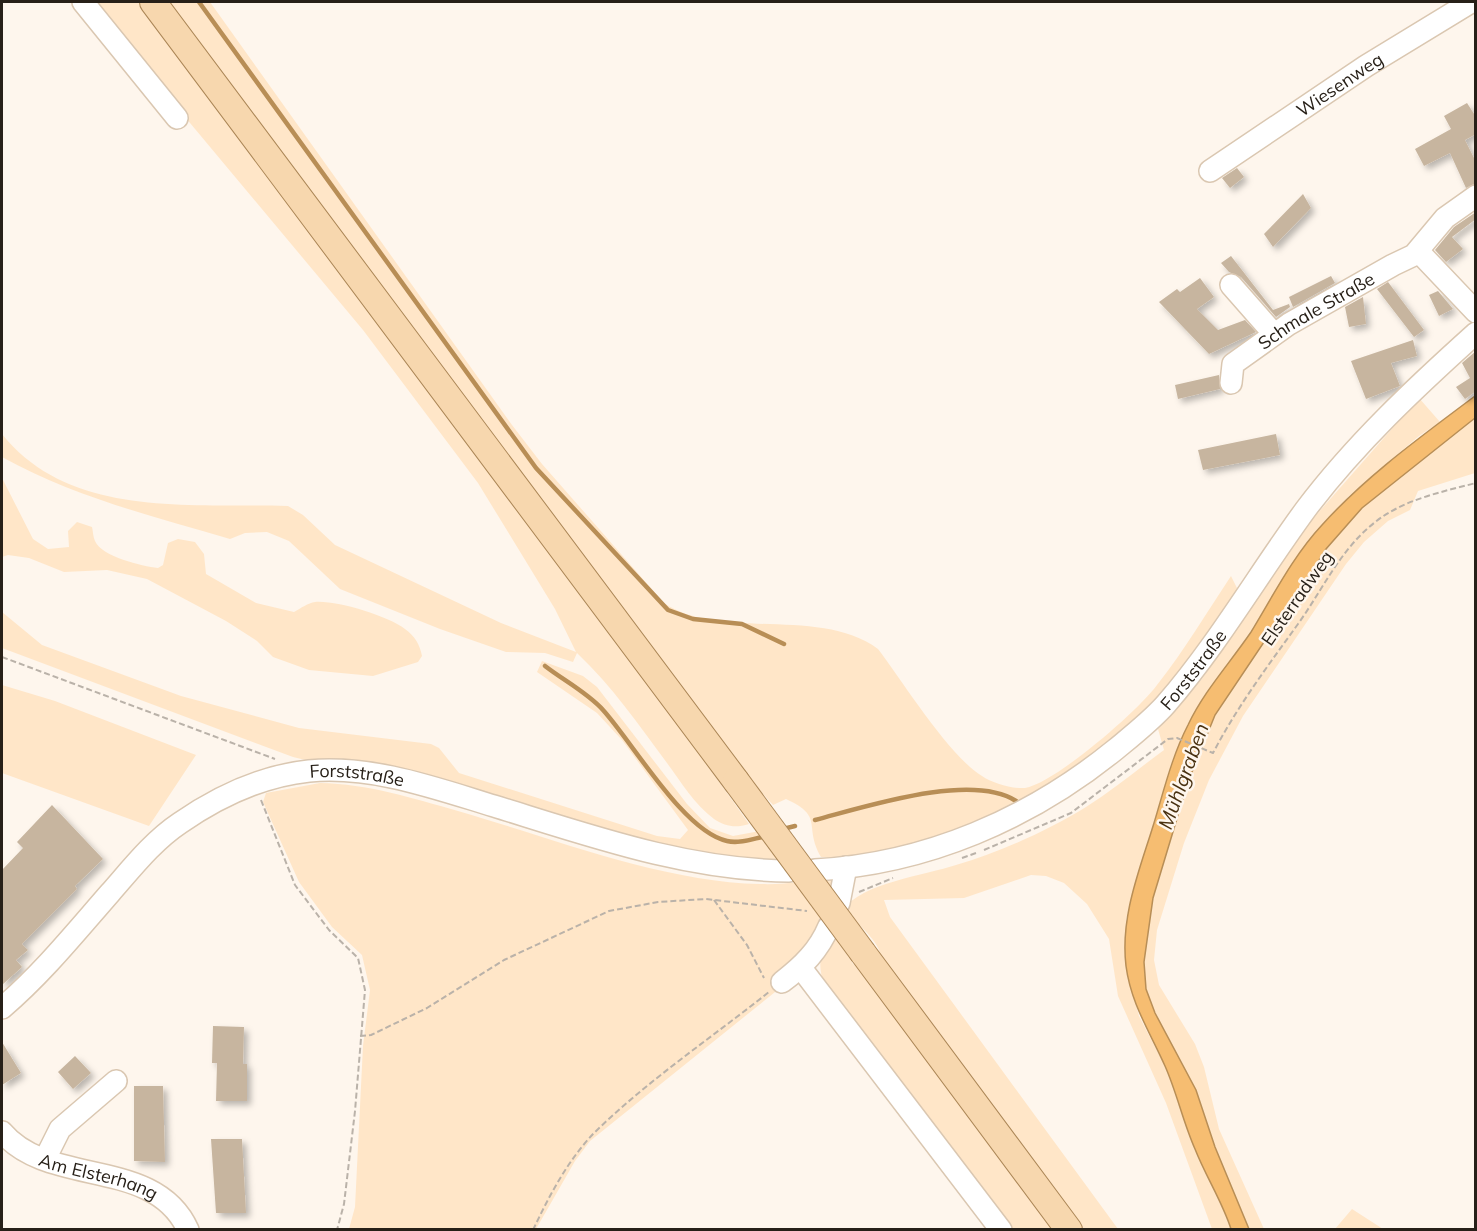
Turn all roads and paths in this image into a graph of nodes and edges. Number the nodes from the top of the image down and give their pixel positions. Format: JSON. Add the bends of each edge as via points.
{"nodes":[{"id":1,"x":83,"y":2,"type":"edge"},
{"id":2,"x":153,"y":2,"type":"edge"},
{"id":3,"x":1470,"y":2,"type":"edge"},
{"id":4,"x":177,"y":118,"type":"dead end"},
{"id":5,"x":1210,"y":171,"type":"dead end"},
{"id":6,"x":1476,"y":196,"type":"edge"},
{"id":7,"x":1419,"y":252,"type":"junction"},
{"id":8,"x":1231,"y":285,"type":"dead end"},
{"id":9,"x":1476,"y":312,"type":"edge"},
{"id":10,"x":1476,"y":333,"type":"edge"},
{"id":11,"x":1274,"y":334,"type":"junction"},
{"id":12,"x":1231,"y":383,"type":"dead end"},
{"id":13,"x":1476,"y":483,"type":"edge"},
{"id":14,"x":2,"y":657,"type":"edge"},
{"id":15,"x":1177,"y":738,"type":"dead end"},
{"id":16,"x":276,"y":759,"type":"dead end"},
{"id":17,"x":263,"y":780,"type":"junction"},
{"id":18,"x":846,"y":867,"type":"junction"},
{"id":19,"x":814,"y":870,"type":"dead end"},
{"id":20,"x":789,"y":871,"type":"dead end"},
{"id":21,"x":714,"y":900,"type":"junction"},
{"id":22,"x":839,"y":903,"type":"dead end"},
{"id":23,"x":810,"y":911,"type":"dead end"},
{"id":24,"x":829,"y":926,"type":"dead end"},
{"id":25,"x":801,"y":968,"type":"junction"},
{"id":26,"x":776,"y":986,"type":"junction"},
{"id":27,"x":2,"y":1008,"type":"edge"},
{"id":28,"x":360,"y":1036,"type":"junction"},
{"id":29,"x":116,"y":1081,"type":"dead end"},
{"id":30,"x":2,"y":1132,"type":"edge"},
{"id":31,"x":45,"y":1159,"type":"junction"},
{"id":32,"x":188,"y":1230,"type":"edge"},
{"id":33,"x":337,"y":1230,"type":"edge"},
{"id":34,"x":533,"y":1230,"type":"edge"},
{"id":35,"x":1001,"y":1230,"type":"edge"},
{"id":36,"x":1069,"y":1230,"type":"edge"}],
"edges":[{"from":1,"to":4,"type":"street"},
{"from":2,"to":36,"type":"main road","bridge":true},
{"from":3,"to":5,"type":"street","name":"Wiesenweg","via":[[1366,66]]},
{"from":6,"to":7,"type":"street","name":"Schmale Straße","via":[[1445,218]]},
{"from":7,"to":9,"type":"street"},
{"from":7,"to":11,"type":"street","name":"Schmale Straße"},
{"from":8,"to":11,"type":"street"},
{"from":10,"to":18,"type":"street","name":"Forststraße","via":[[1350,457],[1307,508],[1165,705],[1131,737],[1059,791],[991,827],[908,857]]},
{"from":11,"to":12,"type":"street","name":"Schmale Straße","via":[[1233,364]]},
{"from":13,"to":15,"type":"path","name":"Elsterradweg","via":[[1418,500],[1369,528],[1338,560],[1233,713],[1213,753]]},
{"from":14,"to":16,"type":"path"},
{"from":17,"to":20,"type":"street","name":"Forststraße","via":[[309,771],[369,772],[647,853],[729,869]]},
{"from":17,"to":27,"type":"street","name":"Forststraße","via":[[213,800],[177,825],[142,856],[60,952]]},
{"from":17,"to":28,"type":"path","via":[[262,807],[295,885],[329,930],[358,958],[365,990]]},
{"from":18,"to":19,"type":"street","name":"Forststraße"},
{"from":18,"to":22,"type":"street"},
{"from":21,"to":23,"type":"path"},
{"from":21,"to":26,"type":"path"},
{"from":21,"to":28,"type":"path","via":[[658,902],[609,911],[504,960],[427,1008],[371,1035]]},
{"from":24,"to":25,"type":"street"},
{"from":25,"to":26,"type":"street"},
{"from":25,"to":35,"type":"street"},
{"from":26,"to":34,"type":"path","via":[[640,1092],[594,1134],[570,1162]]},
{"from":28,"to":33,"type":"path","via":[[344,1204]]},
{"from":29,"to":31,"type":"street","via":[[60,1129]]},
{"from":30,"to":31,"type":"street","name":"Am Elsterhang","via":[[13,1143]]},
{"from":31,"to":32,"type":"street","name":"Am Elsterhang","via":[[145,1188],[168,1202]]}]}
